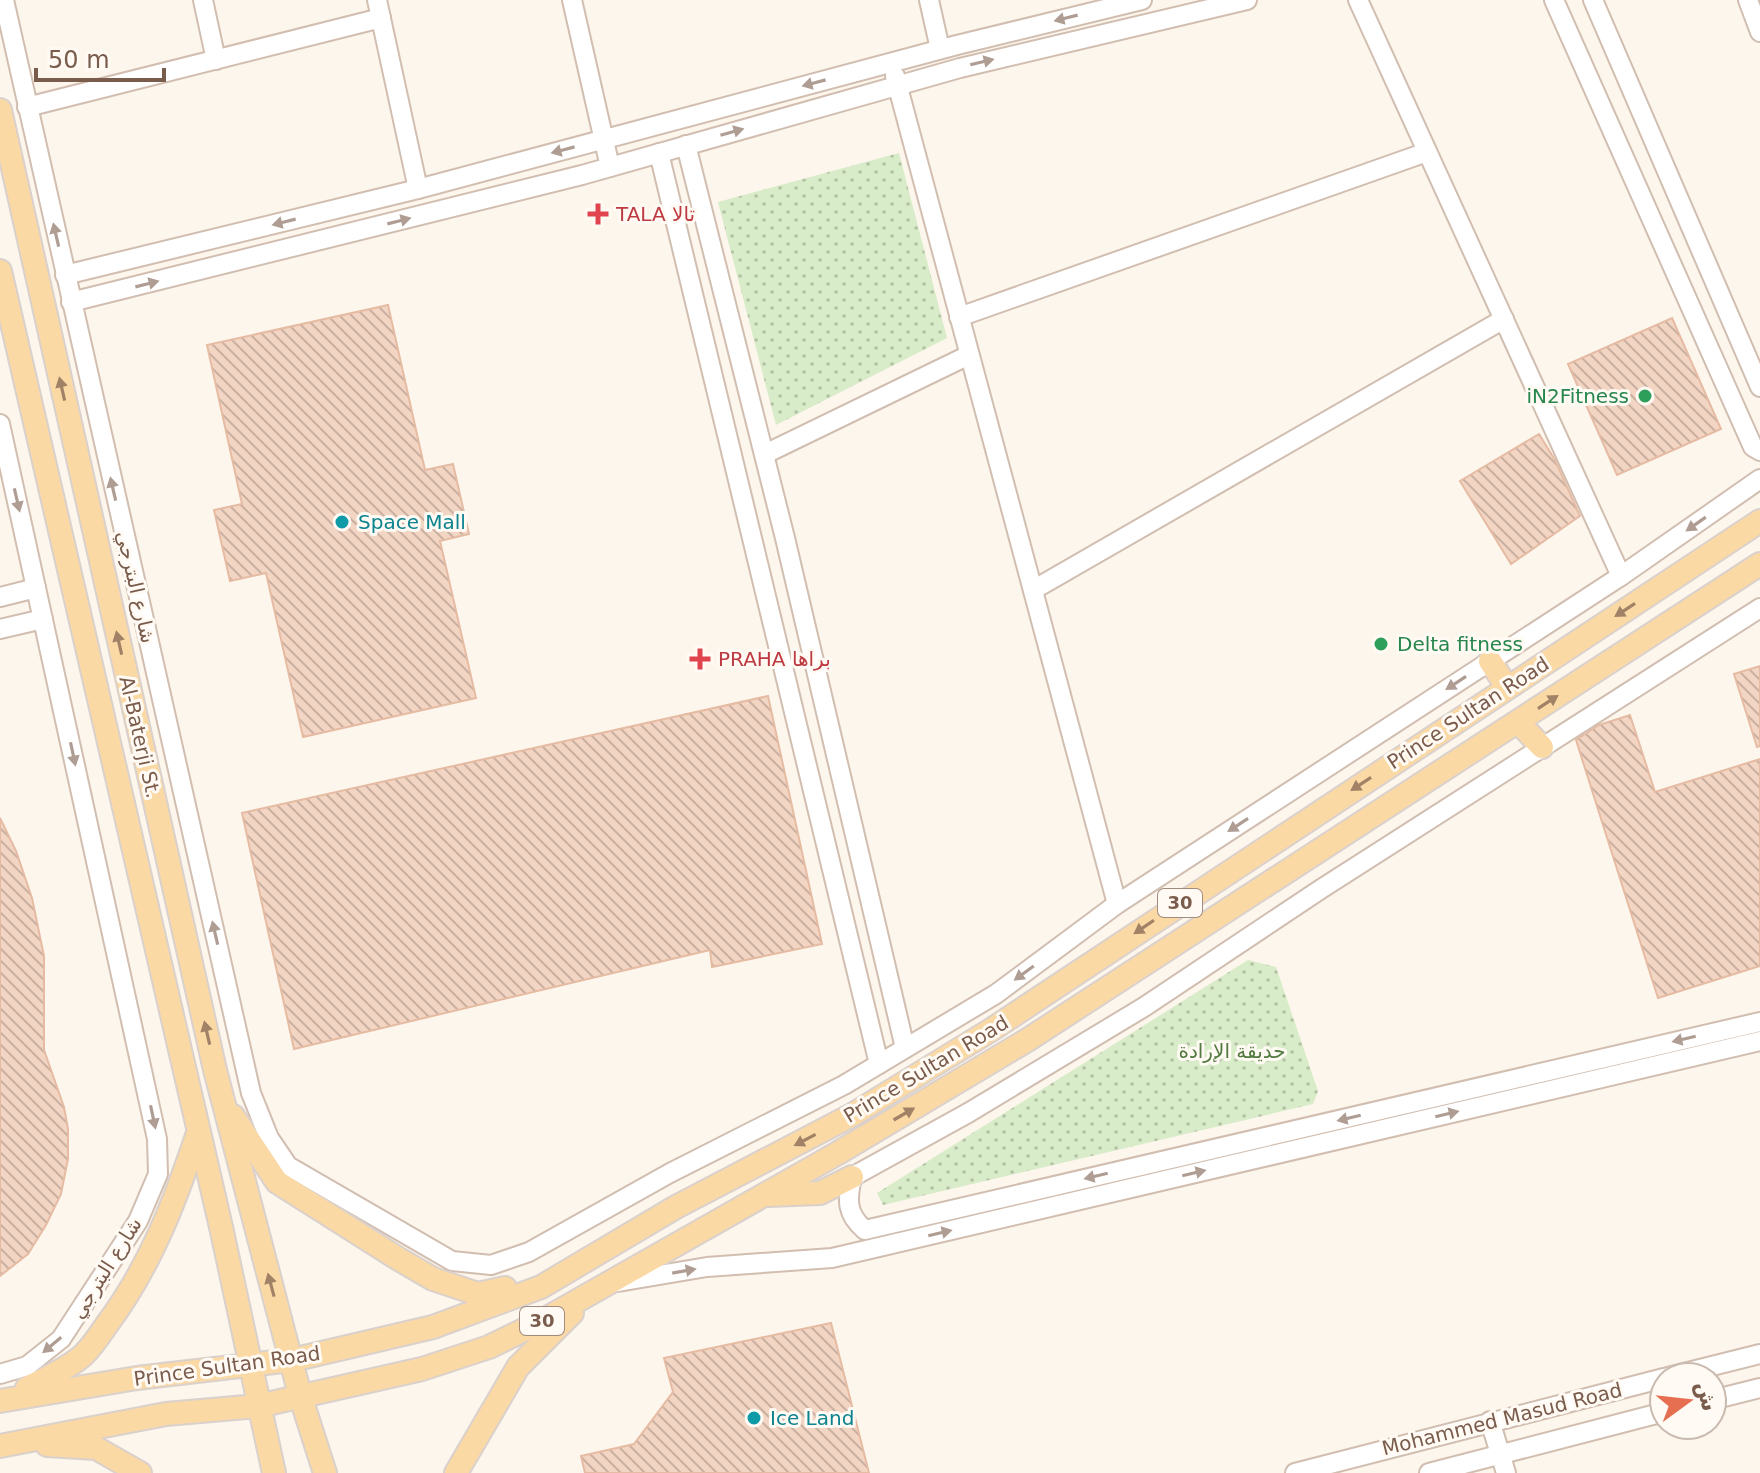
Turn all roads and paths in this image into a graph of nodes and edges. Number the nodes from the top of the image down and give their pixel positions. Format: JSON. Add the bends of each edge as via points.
{"nodes":[{"id":1,"x":4,"y":0,"type":"edge"},
{"id":2,"x":203,"y":0,"type":"edge"},
{"id":3,"x":572,"y":0,"type":"edge"},
{"id":4,"x":929,"y":0,"type":"edge"},
{"id":5,"x":1142,"y":0,"type":"edge"},
{"id":6,"x":1247,"y":0,"type":"edge"},
{"id":7,"x":1358,"y":0,"type":"edge"},
{"id":8,"x":1554,"y":0,"type":"edge"},
{"id":9,"x":1593,"y":0,"type":"edge"},
{"id":10,"x":1748,"y":0,"type":"edge"},
{"id":11,"x":379,"y":9,"type":"edge"},
{"id":12,"x":1760,"y":32,"type":"edge"},
{"id":13,"x":7,"y":47,"type":"edge"},
{"id":14,"x":940,"y":49,"type":"junction"},
{"id":15,"x":216,"y":60,"type":"junction"},
{"id":16,"x":891,"y":62,"type":"junction"},
{"id":17,"x":897,"y":86,"type":"junction"},
{"id":18,"x":27,"y":107,"type":"junction"},
{"id":19,"x":0,"y":110,"type":"edge"},
{"id":20,"x":602,"y":140,"type":"junction"},
{"id":21,"x":686,"y":145,"type":"junction"},
{"id":22,"x":1427,"y":152,"type":"junction"},
{"id":23,"x":659,"y":153,"type":"junction"},
{"id":24,"x":610,"y":167,"type":"junction"},
{"id":25,"x":418,"y":189,"type":"junction"},
{"id":26,"x":0,"y":271,"type":"edge"},
{"id":27,"x":65,"y":275,"type":"junction"},
{"id":28,"x":71,"y":302,"type":"junction"},
{"id":29,"x":959,"y":317,"type":"junction"},
{"id":30,"x":1504,"y":319,"type":"junction"},
{"id":31,"x":969,"y":355,"type":"junction"},
{"id":32,"x":1760,"y":387,"type":"edge"},
{"id":33,"x":0,"y":424,"type":"edge"},
{"id":34,"x":1760,"y":451,"type":"edge"},
{"id":35,"x":41,"y":452,"type":"junction"},
{"id":36,"x":765,"y":454,"type":"junction"},
{"id":37,"x":8,"y":460,"type":"junction"},
{"id":38,"x":1760,"y":479,"type":"edge"},
{"id":39,"x":1760,"y":521,"type":"edge"},
{"id":40,"x":1760,"y":564,"type":"edge"},
{"id":41,"x":1621,"y":576,"type":"junction"},
{"id":42,"x":36,"y":588,"type":"junction"},
{"id":43,"x":1033,"y":590,"type":"junction"},
{"id":44,"x":0,"y":597,"type":"edge"},
{"id":45,"x":1760,"y":608,"type":"edge"},
{"id":46,"x":43,"y":619,"type":"junction"},
{"id":47,"x":0,"y":629,"type":"edge"},
{"id":48,"x":1490,"y":661,"type":"junction"},
{"id":49,"x":1507,"y":687,"type":"junction"},
{"id":50,"x":162,"y":701,"type":"junction"},
{"id":51,"x":134,"y":709,"type":"junction"},
{"id":52,"x":1518,"y":722,"type":"junction"},
{"id":53,"x":1542,"y":747,"type":"junction"},
{"id":54,"x":1117,"y":904,"type":"junction"},
{"id":55,"x":1178,"y":904,"type":"junction"},
{"id":56,"x":1197,"y":930,"type":"junction"},
{"id":57,"x":1760,"y":1022,"type":"edge"},
{"id":58,"x":1760,"y":1041,"type":"edge"},
{"id":59,"x":905,"y":1048,"type":"junction"},
{"id":60,"x":879,"y":1064,"type":"junction"},
{"id":61,"x":215,"y":1070,"type":"junction"},
{"id":62,"x":199,"y":1132,"type":"junction"},
{"id":63,"x":852,"y":1177,"type":"junction"},
{"id":64,"x":764,"y":1195,"type":"junction"},
{"id":65,"x":585,"y":1260,"type":"junction"},
{"id":66,"x":607,"y":1284,"type":"junction"},
{"id":67,"x":1760,"y":1354,"type":"edge"},
{"id":68,"x":292,"y":1360,"type":"junction"},
{"id":69,"x":1728,"y":1362,"type":"edge"},
{"id":70,"x":249,"y":1364,"type":"junction"},
{"id":71,"x":0,"y":1374,"type":"edge"},
{"id":72,"x":1648,"y":1382,"type":"edge"},
{"id":73,"x":1760,"y":1388,"type":"edge"},
{"id":74,"x":300,"y":1395,"type":"junction"},
{"id":75,"x":1728,"y":1396,"type":"edge"},
{"id":76,"x":2,"y":1400,"type":"edge"},
{"id":77,"x":258,"y":1406,"type":"junction"},
{"id":78,"x":1648,"y":1416,"type":"edge"},
{"id":79,"x":1490,"y":1421,"type":"junction"},
{"id":80,"x":1464,"y":1428,"type":"junction"},
{"id":81,"x":7,"y":1444,"type":"edge"},
{"id":82,"x":1499,"y":1454,"type":"junction"},
{"id":83,"x":1475,"y":1467,"type":"edge"},
{"id":84,"x":140,"y":1473,"type":"edge"},
{"id":85,"x":274,"y":1473,"type":"edge"},
{"id":86,"x":325,"y":1473,"type":"edge"},
{"id":87,"x":456,"y":1473,"type":"edge"},
{"id":88,"x":1295,"y":1473,"type":"edge"},
{"id":89,"x":1429,"y":1473,"type":"edge"},
{"id":90,"x":1506,"y":1473,"type":"edge"}],
"edges":[{"from":1,"to":13,"type":"street","name":"شارع البترجي"},
{"from":2,"to":15,"type":"street"},
{"from":3,"to":20,"type":"street"},
{"from":4,"to":14,"type":"street"},
{"from":5,"to":14,"type":"street","one_way":true},
{"from":17,"to":6,"type":"street","one_way":true},
{"from":7,"to":22,"type":"street"},
{"from":8,"to":34,"type":"street","via":[[1753,447]]},
{"from":9,"to":32,"type":"street"},
{"from":10,"to":12,"type":"street"},
{"from":11,"to":15,"type":"street"},
{"from":11,"to":25,"type":"street"},
{"from":13,"to":18,"type":"street","name":"شارع البترجي"},
{"from":14,"to":16,"type":"street"},
{"from":15,"to":18,"type":"street"},
{"from":16,"to":17,"type":"street"},
{"from":16,"to":20,"type":"street","one_way":true},
{"from":21,"to":17,"type":"street","one_way":true},
{"from":17,"to":29,"type":"street"},
{"from":27,"to":18,"type":"street","name":"شارع البترجي","one_way":true},
{"from":51,"to":19,"type":"main road","name":"Al-Baterji St.","one_way":true},
{"from":20,"to":24,"type":"street"},
{"from":20,"to":25,"type":"street","one_way":true},
{"from":21,"to":23,"type":"street"},
{"from":21,"to":36,"type":"street"},
{"from":22,"to":29,"type":"street"},
{"from":22,"to":30,"type":"street"},
{"from":23,"to":24,"type":"street"},
{"from":23,"to":60,"type":"street"},
{"from":28,"to":24,"type":"street","one_way":true},
{"from":25,"to":27,"type":"street","one_way":true},
{"from":26,"to":35,"type":"main road","name":"Al-Baterji St."},
{"from":27,"to":28,"type":"street","name":"شارع البترجي"},
{"from":50,"to":28,"type":"street","name":"شارع البترجي","one_way":true},
{"from":29,"to":31,"type":"street"},
{"from":30,"to":41,"type":"street"},
{"from":30,"to":43,"type":"street"},
{"from":31,"to":36,"type":"street"},
{"from":31,"to":43,"type":"street"},
{"from":33,"to":37,"type":"street","name":"شارع البترجي"},
{"from":35,"to":37,"type":"street"},
{"from":35,"to":62,"type":"main road","name":"Al-Baterji St."},
{"from":36,"to":59,"type":"street"},
{"from":37,"to":42,"type":"street","name":"شارع البترجي","one_way":true},
{"from":38,"to":41,"type":"street","one_way":true},
{"from":39,"to":49,"type":"main road","name":"Prince Sultan Road","number":"30","one_way":true},
{"from":52,"to":40,"type":"main road","name":"Prince Sultan Road","number":"30","one_way":true},
{"from":41,"to":48,"type":"street"},
{"from":42,"to":44,"type":"street"},
{"from":42,"to":46,"type":"street","name":"شارع البترجي"},
{"from":43,"to":54,"type":"street"},
{"from":45,"to":53,"type":"street"},
{"from":46,"to":47,"type":"street"},
{"from":46,"to":71,"type":"street","name":"شارع البترجي","one_way":true,"via":[[157,1139],[158,1174],[138,1221],[61,1339],[27,1366]]},
{"from":48,"to":49,"type":"main road"},
{"from":48,"to":54,"type":"street","one_way":true},
{"from":49,"to":55,"type":"main road","name":"Prince Sultan Road","number":"30","one_way":true},
{"from":50,"to":51,"type":"street"},
{"from":60,"to":50,"type":"street","name":"شارع البترجي","one_way":true,"via":[[529,1252],[491,1265],[452,1261],[288,1166],[269,1138],[251,1093]]},
{"from":61,"to":51,"type":"main road","name":"Al-Baterji St.","one_way":true},
{"from":52,"to":53,"type":"main road"},
{"from":52,"to":56,"type":"main road","name":"Prince Sultan Road","number":"30"},
{"from":53,"to":63,"type":"street","via":[[1144,1007]]},
{"from":54,"to":59,"type":"street","one_way":true,"via":[[996,994]]},
{"from":55,"to":56,"type":"main road"},
{"from":55,"to":65,"type":"main road","name":"Prince Sultan Road","number":"30","one_way":true,"via":[[865,1108]]},
{"from":64,"to":56,"type":"main road","name":"Prince Sultan Road","number":"30","one_way":true,"via":[[961,1081]]},
{"from":57,"to":63,"type":"street","one_way":true,"via":[[865,1230],[849,1211]]},
{"from":66,"to":58,"type":"street","one_way":true,"via":[[707,1267],[832,1258]]},
{"from":59,"to":60,"type":"street"},
{"from":61,"to":65,"type":"main road","via":[[227,1107],[277,1182],[433,1279],[478,1294],[528,1283]]},
{"from":68,"to":61,"type":"main road","name":"Al-Baterji St.","one_way":true},
{"from":62,"to":70,"type":"main road","name":"Al-Baterji St."},
{"from":62,"to":76,"type":"main road","via":[[149,1260],[124,1302],[83,1356]]},
{"from":63,"to":64,"type":"main road","via":[[820,1193]]},
{"from":64,"to":66,"type":"main road","name":"Prince Sultan Road","number":"30"},
{"from":65,"to":68,"type":"main road","name":"Prince Sultan Road","number":"30","via":[[541,1287],[433,1327]]},
{"from":66,"to":74,"type":"main road","name":"Prince Sultan Road","number":"30","via":[[458,1359]]},
{"from":66,"to":87,"type":"main road","via":[[518,1367]]},
{"from":67,"to":69,"type":"street","name":"Mohammed Masud Road"},
{"from":68,"to":70,"type":"main road","name":"Prince Sultan Road","number":"30"},
{"from":68,"to":74,"type":"main road"},
{"from":70,"to":76,"type":"main road","name":"Prince Sultan Road","number":"30"},
{"from":70,"to":77,"type":"main road","name":"Al-Baterji St."},
{"from":72,"to":79,"type":"street","name":"Mohammed Masud Road"},
{"from":73,"to":75,"type":"street"},
{"from":74,"to":77,"type":"main road","name":"Prince Sultan Road","number":"30"},
{"from":74,"to":86,"type":"main road"},
{"from":77,"to":81,"type":"main road","name":"Prince Sultan Road","number":"30","via":[[166,1414]]},
{"from":77,"to":85,"type":"main road","name":"Al-Baterji St."},
{"from":78,"to":82,"type":"street","name":"Mohammed Masud Road"},
{"from":79,"to":80,"type":"street","name":"Mohammed Masud Road"},
{"from":79,"to":82,"type":"street"},
{"from":80,"to":83,"type":"street"},
{"from":80,"to":88,"type":"street","name":"Mohammed Masud Road"},
{"from":81,"to":84,"type":"main road","via":[[96,1448]]},
{"from":82,"to":83,"type":"street","name":"Mohammed Masud Road"},
{"from":82,"to":90,"type":"street"},
{"from":83,"to":89,"type":"street","name":"Mohammed Masud Road"}]}
